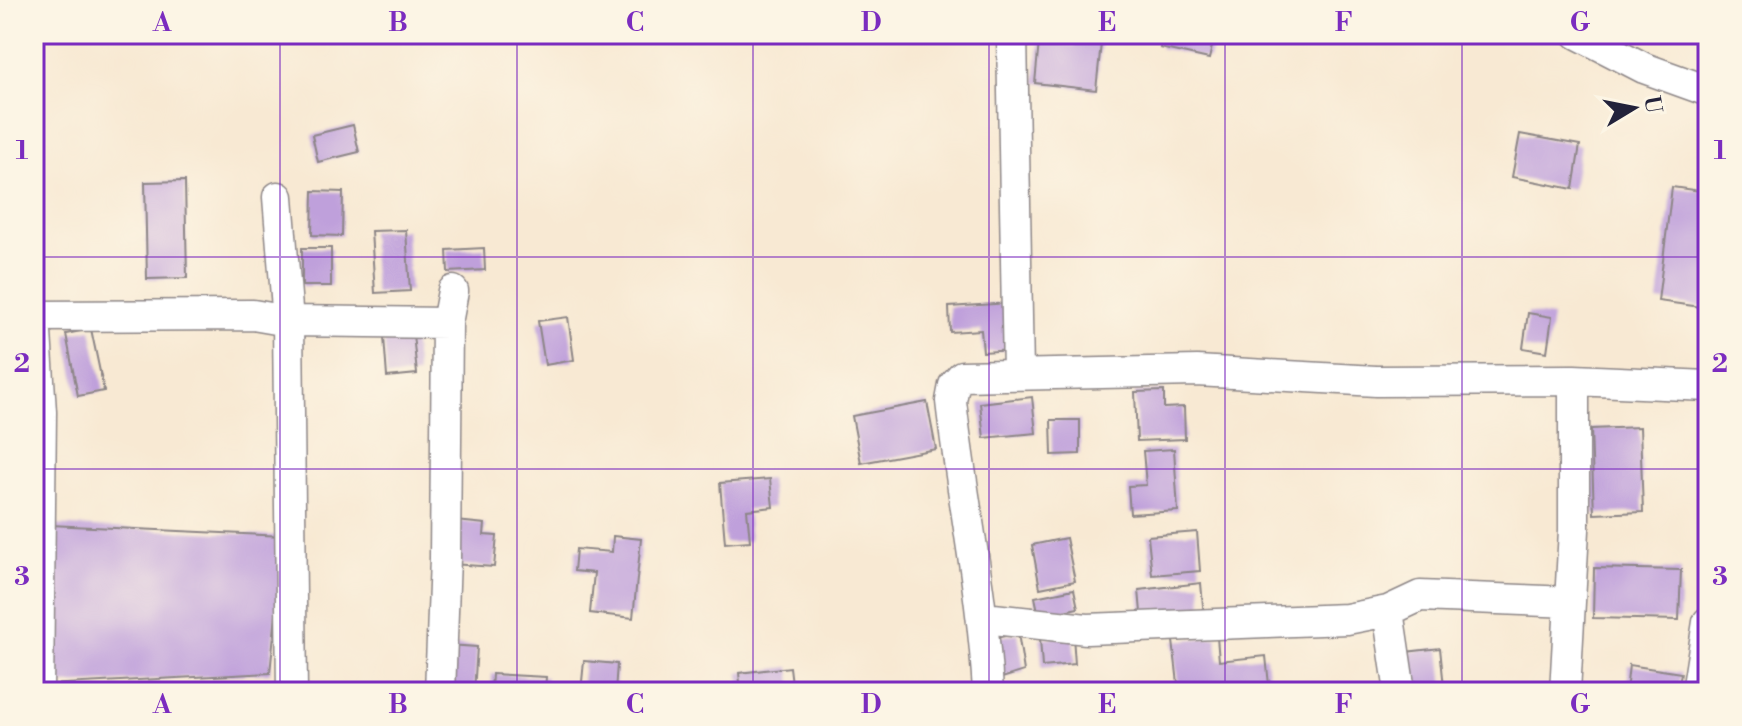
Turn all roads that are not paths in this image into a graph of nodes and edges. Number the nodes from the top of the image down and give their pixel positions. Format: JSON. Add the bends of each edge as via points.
{"nodes":[{"id":1,"x":1012,"y":34,"type":"edge"},
{"id":2,"x":1578,"y":34,"type":"edge"},
{"id":3,"x":1708,"y":91,"type":"edge"},
{"id":4,"x":278,"y":197,"type":"dead end"},
{"id":5,"x":453,"y":291,"type":"dead end"},
{"id":6,"x":35,"y":316,"type":"edge"},
{"id":7,"x":288,"y":321,"type":"junction"},
{"id":8,"x":447,"y":323,"type":"junction"},
{"id":9,"x":1018,"y":374,"type":"junction"},
{"id":10,"x":1574,"y":380,"type":"junction"},
{"id":11,"x":1708,"y":386,"type":"edge"},
{"id":12,"x":1570,"y":602,"type":"junction"},
{"id":13,"x":1388,"y":611,"type":"junction"},
{"id":14,"x":984,"y":618,"type":"junction"},
{"id":15,"x":1708,"y":622,"type":"edge"},
{"id":16,"x":38,"y":692,"type":"edge"},
{"id":17,"x":292,"y":692,"type":"edge"},
{"id":18,"x":440,"y":692,"type":"edge"},
{"id":19,"x":988,"y":692,"type":"edge"},
{"id":20,"x":1400,"y":692,"type":"edge"},
{"id":21,"x":1565,"y":692,"type":"edge"},
{"id":22,"x":1697,"y":692,"type":"edge"}],
"edges":[{"from":1,"to":9,"type":"street"},
{"from":2,"to":3,"type":"street","via":[[1644,68]]},
{"from":4,"to":7,"type":"street"},
{"from":5,"to":8,"type":"street"},
{"from":6,"to":7,"type":"street","via":[[253,315]]},
{"from":6,"to":16,"type":"street","via":[[41,412]]},
{"from":7,"to":8,"type":"street"},
{"from":7,"to":17,"type":"street"},
{"from":8,"to":18,"type":"street"},
{"from":9,"to":10,"type":"street","via":[[1197,371],[1376,381]]},
{"from":9,"to":14,"type":"street","via":[[962,376],[951,401]]},
{"from":10,"to":11,"type":"street"},
{"from":10,"to":12,"type":"street"},
{"from":12,"to":13,"type":"street","via":[[1420,596]]},
{"from":12,"to":21,"type":"street"},
{"from":13,"to":14,"type":"street","via":[[1347,619],[1087,629]]},
{"from":13,"to":20,"type":"street"},
{"from":14,"to":19,"type":"street"},
{"from":15,"to":22,"type":"street"}]}
